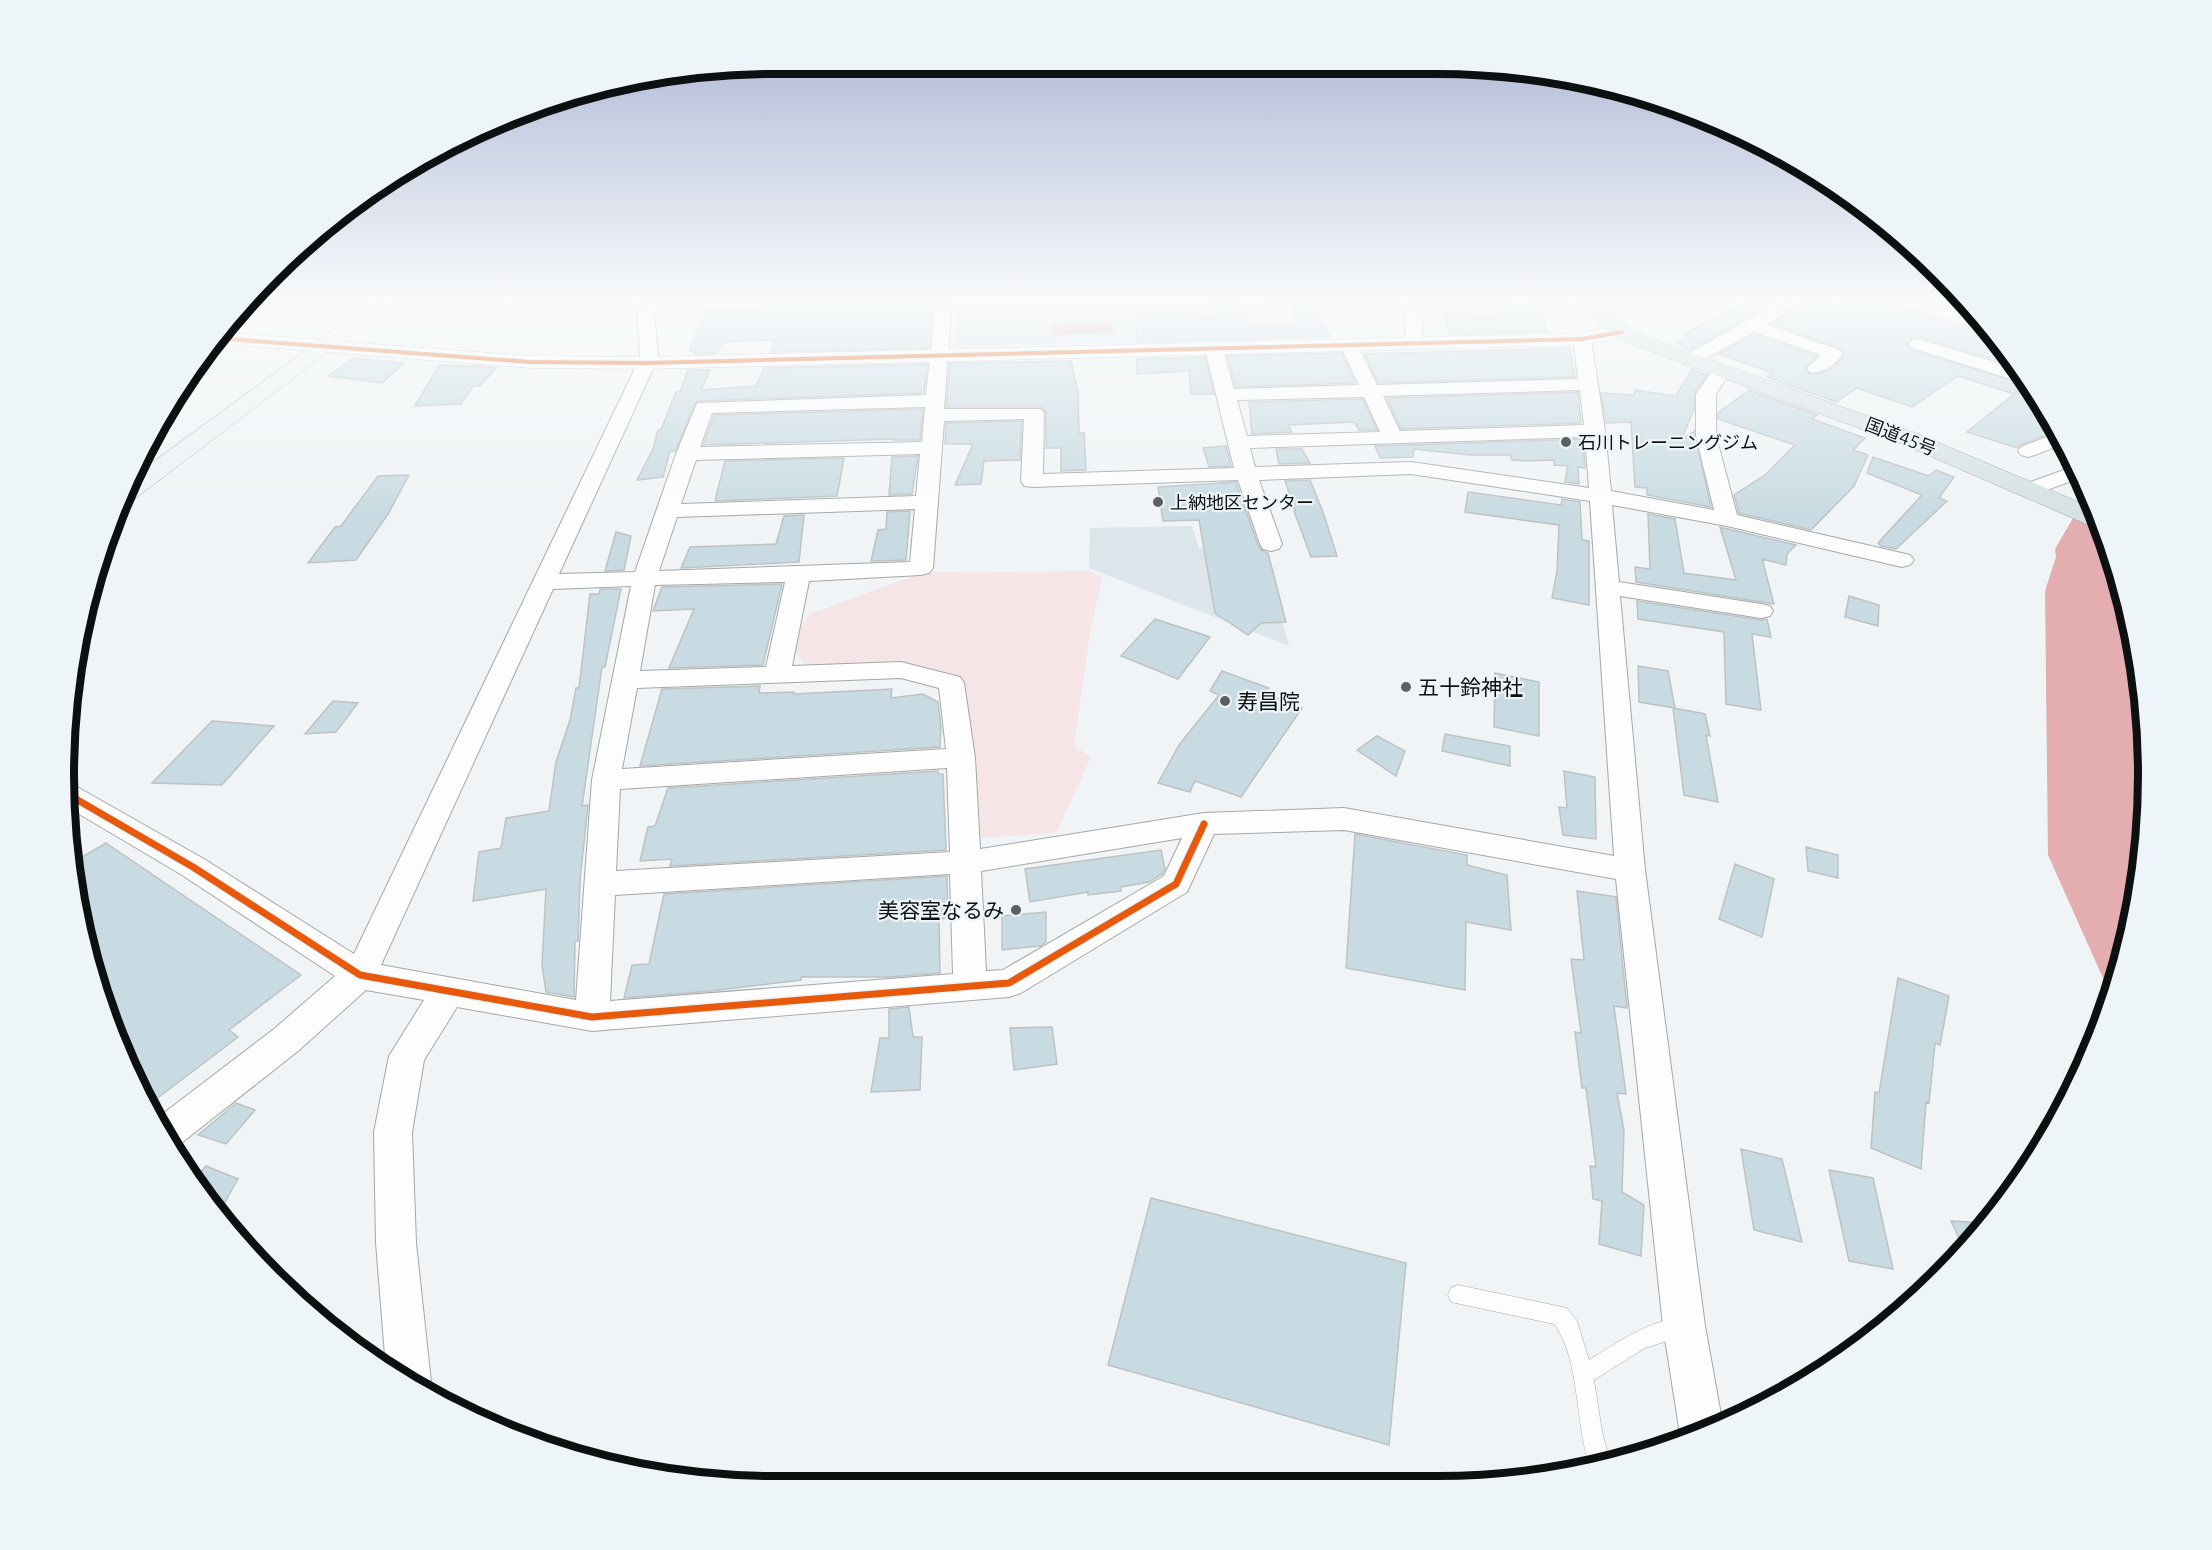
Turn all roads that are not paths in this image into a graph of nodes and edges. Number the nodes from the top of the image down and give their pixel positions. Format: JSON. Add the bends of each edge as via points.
{"nodes":[{"id":1,"x":288,"y":373,"type":"edge"},
{"id":2,"x":642,"y":373,"type":"edge"},
{"id":3,"x":937,"y":373,"type":"edge"},
{"id":4,"x":1220,"y":373,"type":"edge"},
{"id":5,"x":1363,"y":373,"type":"edge"},
{"id":6,"x":1587,"y":373,"type":"edge"},
{"id":7,"x":1720,"y":373,"type":"edge"},
{"id":8,"x":1728,"y":373,"type":"edge"},
{"id":9,"x":1589,"y":384,"type":"junction"},
{"id":10,"x":1371,"y":391,"type":"junction"},
{"id":11,"x":1226,"y":395,"type":"junction"},
{"id":12,"x":936,"y":408,"type":"junction"},
{"id":13,"x":1595,"y":431,"type":"junction"},
{"id":14,"x":1392,"y":436,"type":"junction"},
{"id":15,"x":2053,"y":441,"type":"edge"},
{"id":16,"x":1238,"y":442,"type":"junction"},
{"id":17,"x":933,"y":448,"type":"junction"},
{"id":18,"x":2028,"y":451,"type":"dead end"},
{"id":19,"x":686,"y":454,"type":"junction"},
{"id":20,"x":1246,"y":472,"type":"junction"},
{"id":21,"x":2070,"y":475,"type":"edge"},
{"id":22,"x":136,"y":486,"type":"edge"},
{"id":23,"x":2030,"y":490,"type":"junction"},
{"id":24,"x":1600,"y":496,"type":"junction"},
{"id":25,"x":927,"y":502,"type":"junction"},
{"id":26,"x":668,"y":511,"type":"junction"},
{"id":27,"x":2088,"y":516,"type":"edge"},
{"id":28,"x":1727,"y":519,"type":"junction"},
{"id":29,"x":1271,"y":544,"type":"dead end"},
{"id":30,"x":1902,"y":560,"type":"dead end"},
{"id":31,"x":798,"y":576,"type":"junction"},
{"id":32,"x":645,"y":578,"type":"junction"},
{"id":33,"x":546,"y":582,"type":"junction"},
{"id":34,"x":1606,"y":587,"type":"junction"},
{"id":35,"x":1761,"y":611,"type":"dead end"},
{"id":36,"x":777,"y":675,"type":"junction"},
{"id":37,"x":625,"y":680,"type":"junction"},
{"id":38,"x":961,"y":758,"type":"junction"},
{"id":39,"x":606,"y":780,"type":"junction"},
{"id":40,"x":75,"y":798,"type":"edge"},
{"id":41,"x":1204,"y":824,"type":"junction"},
{"id":42,"x":967,"y":861,"type":"junction"},
{"id":43,"x":1630,"y":870,"type":"junction"},
{"id":44,"x":601,"y":884,"type":"junction"},
{"id":45,"x":360,"y":975,"type":"junction"},
{"id":46,"x":970,"y":985,"type":"junction"},
{"id":47,"x":449,"y":991,"type":"junction"},
{"id":48,"x":592,"y":1017,"type":"junction"},
{"id":49,"x":170,"y":1131,"type":"edge"},
{"id":50,"x":1458,"y":1295,"type":"dead end"},
{"id":51,"x":1684,"y":1326,"type":"junction"},
{"id":52,"x":408,"y":1373,"type":"edge"},
{"id":53,"x":1583,"y":1375,"type":"junction"},
{"id":54,"x":1700,"y":1425,"type":"edge"},
{"id":55,"x":1598,"y":1458,"type":"edge"}],
"edges":[{"from":1,"to":22,"type":"main road"},
{"from":2,"to":33,"type":"street"},
{"from":3,"to":12,"type":"street"},
{"from":4,"to":11,"type":"street"},
{"from":5,"to":10,"type":"street"},
{"from":6,"to":9,"type":"street"},
{"from":7,"to":28,"type":"street","via":[[1706,394],[1706,436]]},
{"from":8,"to":23,"type":"highway","name":"国道45号","via":[[1910,439]]},
{"from":9,"to":10,"type":"street"},
{"from":9,"to":13,"type":"street"},
{"from":10,"to":11,"type":"street"},
{"from":10,"to":14,"type":"street"},
{"from":11,"to":16,"type":"street"},
{"from":12,"to":17,"type":"street"},
{"from":12,"to":19,"type":"street","via":[[704,407]]},
{"from":12,"to":20,"type":"street","via":[[1034,413],[1032,481]]},
{"from":13,"to":14,"type":"street"},
{"from":13,"to":24,"type":"street"},
{"from":14,"to":16,"type":"street"},
{"from":15,"to":18,"type":"street"},
{"from":16,"to":20,"type":"street"},
{"from":17,"to":19,"type":"street"},
{"from":17,"to":25,"type":"street"},
{"from":19,"to":26,"type":"street"},
{"from":20,"to":24,"type":"street","via":[[1411,468]]},
{"from":20,"to":29,"type":"street"},
{"from":21,"to":23,"type":"street"},
{"from":23,"to":27,"type":"highway","name":"国道45号"},
{"from":24,"to":28,"type":"street"},
{"from":24,"to":34,"type":"street"},
{"from":25,"to":26,"type":"street"},
{"from":25,"to":31,"type":"street","via":[[921,568]]},
{"from":26,"to":32,"type":"street"},
{"from":28,"to":30,"type":"street"},
{"from":31,"to":32,"type":"street"},
{"from":31,"to":36,"type":"street"},
{"from":32,"to":33,"type":"street"},
{"from":32,"to":37,"type":"street"},
{"from":33,"to":45,"type":"street"},
{"from":34,"to":35,"type":"street"},
{"from":34,"to":43,"type":"street"},
{"from":36,"to":37,"type":"street"},
{"from":36,"to":38,"type":"street","via":[[901,670],[951,683]]},
{"from":37,"to":39,"type":"street"},
{"from":38,"to":39,"type":"street"},
{"from":38,"to":42,"type":"street"},
{"from":39,"to":44,"type":"street"},
{"from":40,"to":45,"type":"street","via":[[193,867]]},
{"from":41,"to":42,"type":"street"},
{"from":41,"to":43,"type":"street","via":[[1344,819]]},
{"from":41,"to":46,"type":"street","via":[[1176,884],[1009,983]]},
{"from":42,"to":44,"type":"street"},
{"from":42,"to":46,"type":"street"},
{"from":43,"to":51,"type":"street"},
{"from":44,"to":48,"type":"street"},
{"from":45,"to":47,"type":"street"},
{"from":45,"to":49,"type":"street","via":[[286,1040]]},
{"from":46,"to":48,"type":"street"},
{"from":47,"to":48,"type":"street"},
{"from":47,"to":52,"type":"street","via":[[407,1056],[393,1132],[396,1243]]},
{"from":50,"to":53,"type":"lane","via":[[1560,1315],[1570,1328]]},
{"from":51,"to":53,"type":"lane","via":[[1641,1340]]},
{"from":51,"to":54,"type":"street"},
{"from":53,"to":55,"type":"lane"}]}
